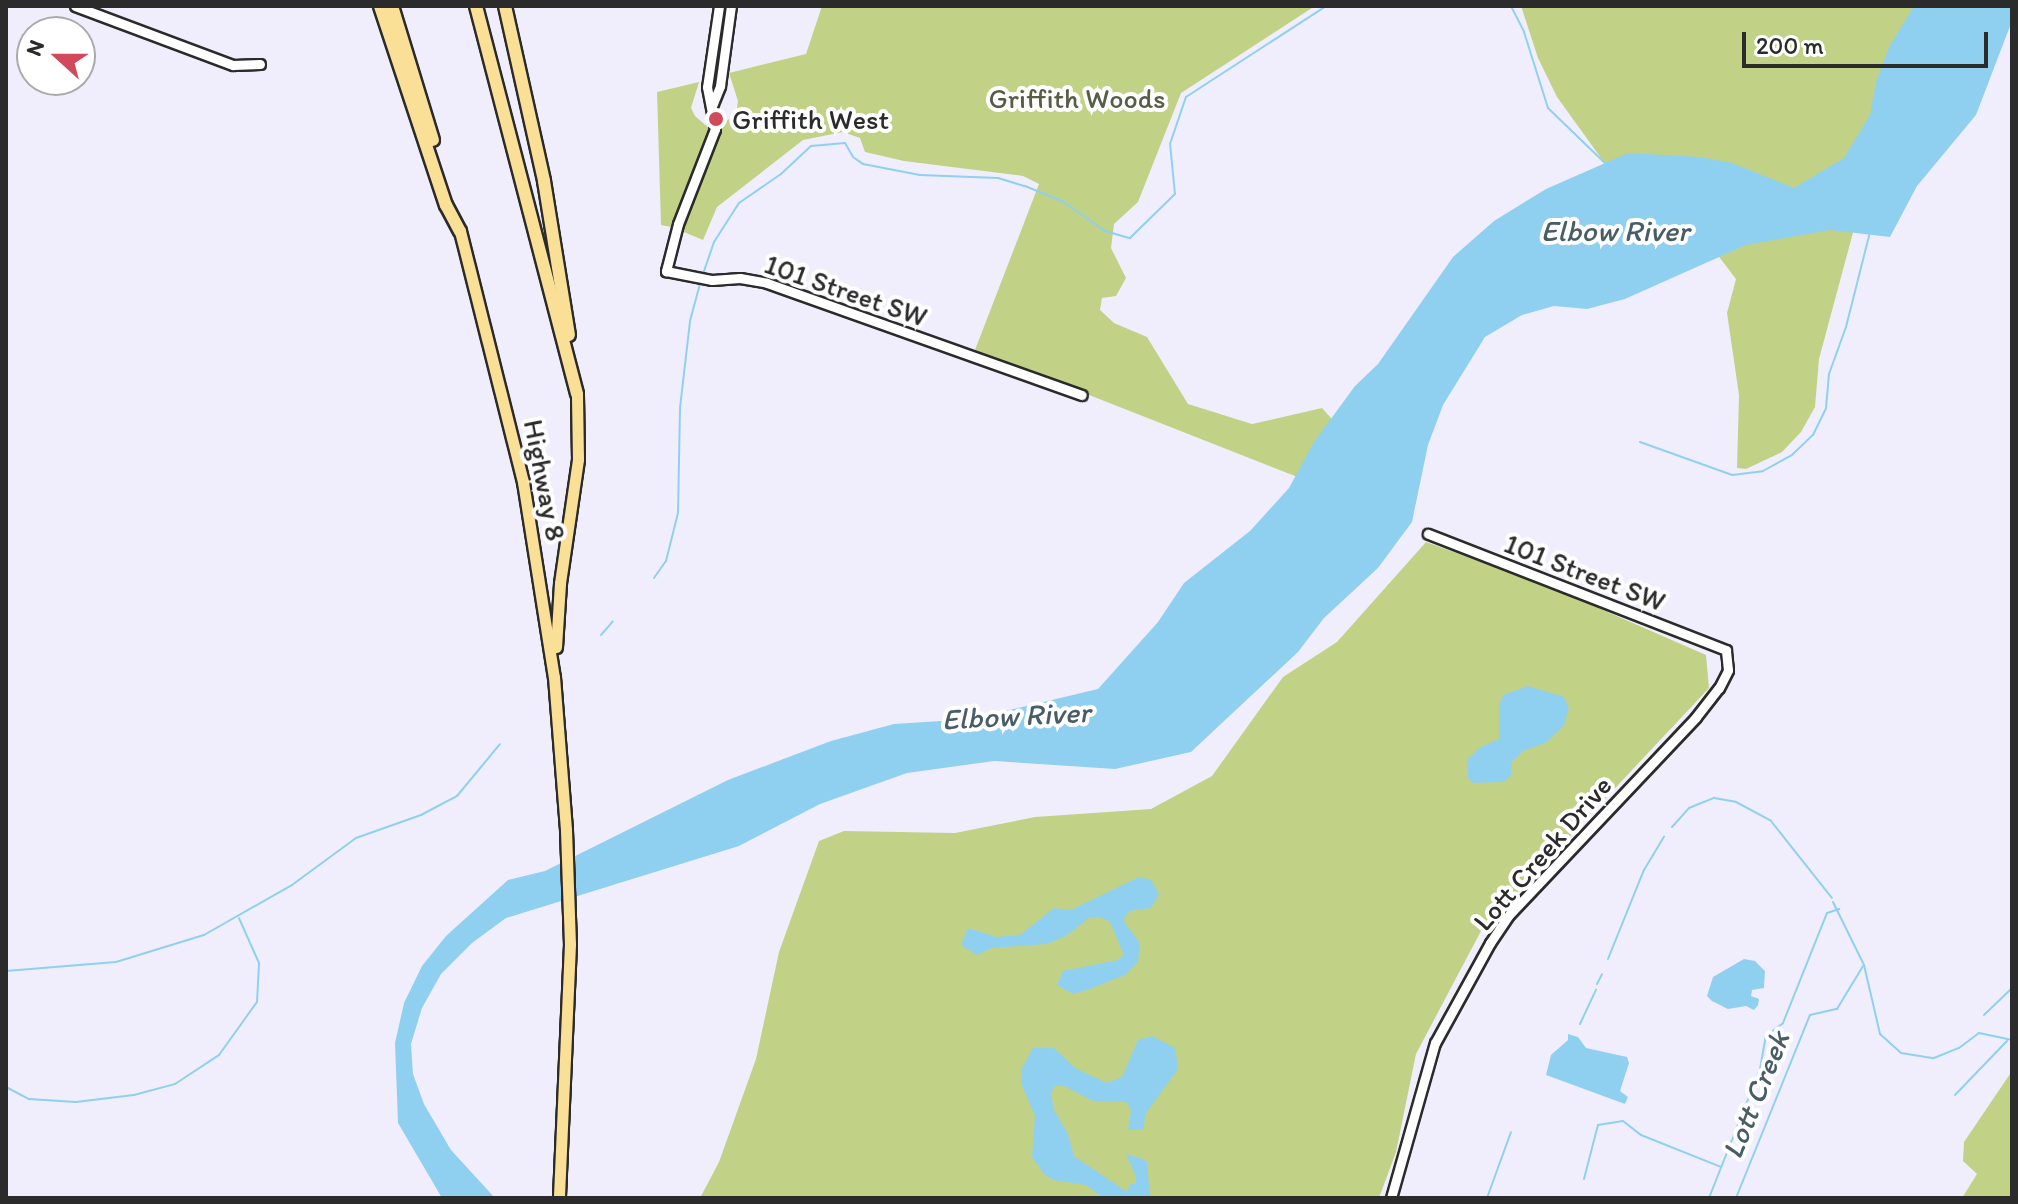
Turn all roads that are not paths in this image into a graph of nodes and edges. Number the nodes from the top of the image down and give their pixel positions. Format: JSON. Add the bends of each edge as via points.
{"nodes":[{"id":1,"x":75,"y":6,"type":"edge"},
{"id":2,"x":380,"y":6,"type":"edge"},
{"id":3,"x":392,"y":6,"type":"edge"},
{"id":4,"x":476,"y":6,"type":"edge"},
{"id":5,"x":505,"y":6,"type":"edge"},
{"id":6,"x":719,"y":6,"type":"edge"},
{"id":7,"x":731,"y":6,"type":"edge"},
{"id":8,"x":260,"y":64,"type":"dead end"},
{"id":9,"x":712,"y":106,"type":"junction"},
{"id":10,"x":460,"y":231,"type":"junction"},
{"id":11,"x":577,"y":394,"type":"junction"},
{"id":12,"x":1082,"y":395,"type":"dead end"},
{"id":13,"x":1428,"y":534,"type":"dead end"},
{"id":14,"x":1726,"y":650,"type":"joint"},
{"id":15,"x":560,"y":743,"type":"junction"},
{"id":16,"x":559,"y":1198,"type":"edge"},
{"id":17,"x":1391,"y":1198,"type":"edge"}],
"edges":[{"from":1,"to":8,"type":"street","via":[[233,65]]},
{"from":2,"to":10,"type":"highway","via":[[446,205]]},
{"from":3,"to":10,"type":"highway"},
{"from":4,"to":11,"type":"highway"},
{"from":5,"to":11,"type":"highway","via":[[544,181]]},
{"from":6,"to":9,"type":"street","via":[[707,87]]},
{"from":7,"to":9,"type":"street","via":[[720,86]]},
{"from":9,"to":12,"type":"street","name":"101 Street SW","via":[[715,129],[666,271],[767,283]]},
{"from":10,"to":15,"type":"main road","name":"Highway 8","via":[[523,482]]},
{"from":11,"to":15,"type":"main road","name":"Highway 8","via":[[578,459],[556,627]]},
{"from":13,"to":14,"type":"street","name":"101 Street SW"},
{"from":14,"to":17,"type":"street","name":"Lott Creek Drive","via":[[1728,670],[1703,707],[1509,915],[1490,943],[1435,1043]]},
{"from":15,"to":16,"type":"main road","name":"Highway 8","via":[[570,944]]}]}
